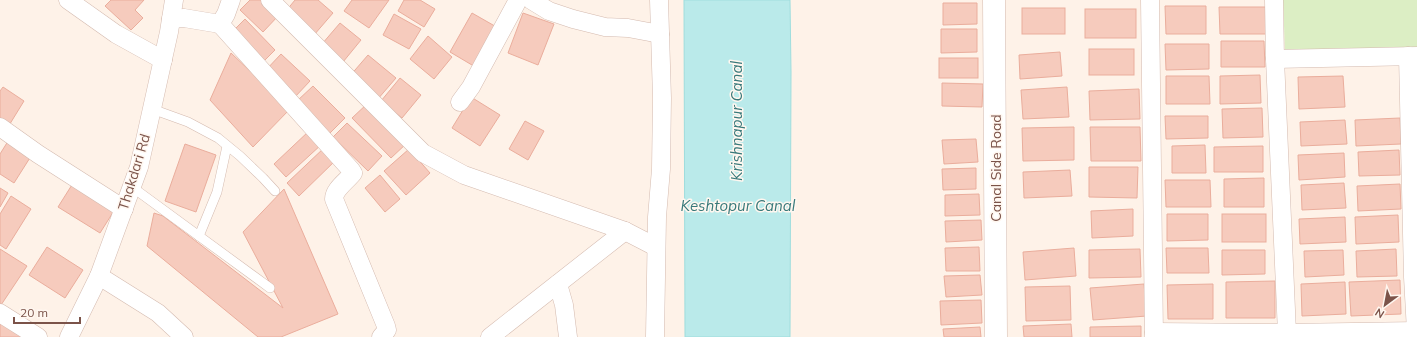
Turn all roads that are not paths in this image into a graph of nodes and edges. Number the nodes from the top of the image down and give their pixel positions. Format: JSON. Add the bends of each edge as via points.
{"nodes":[{"id":1,"x":68,"y":0,"type":"edge"},
{"id":2,"x":174,"y":0,"type":"edge"},
{"id":3,"x":231,"y":0,"type":"edge"},
{"id":4,"x":270,"y":0,"type":"edge"},
{"id":5,"x":518,"y":0,"type":"edge"},
{"id":6,"x":531,"y":0,"type":"edge"},
{"id":7,"x":659,"y":0,"type":"edge"},
{"id":8,"x":994,"y":0,"type":"edge"},
{"id":9,"x":1150,"y":0,"type":"edge"},
{"id":10,"x":1274,"y":0,"type":"edge"},
{"id":11,"x":171,"y":19,"type":"junction"},
{"id":12,"x":220,"y":24,"type":"junction"},
{"id":13,"x":660,"y":34,"type":"junction"},
{"id":14,"x":1413,"y":56,"type":"edge"},
{"id":15,"x":1275,"y":59,"type":"junction"},
{"id":16,"x":163,"y":60,"type":"junction"},
{"id":17,"x":460,"y":102,"type":"dead end"},
{"id":18,"x":152,"y":109,"type":"junction"},
{"id":19,"x":0,"y":127,"type":"edge"},
{"id":20,"x":227,"y":146,"type":"junction"},
{"id":21,"x":132,"y":187,"type":"junction"},
{"id":22,"x":275,"y":191,"type":"dead end"},
{"id":23,"x":124,"y":209,"type":"junction"},
{"id":24,"x":625,"y":231,"type":"junction"},
{"id":25,"x":199,"y":236,"type":"junction"},
{"id":26,"x":656,"y":247,"type":"junction"},
{"id":27,"x":99,"y":276,"type":"junction"},
{"id":28,"x":558,"y":284,"type":"junction"},
{"id":29,"x":270,"y":288,"type":"dead end"},
{"id":30,"x":0,"y":313,"type":"edge"},
{"id":31,"x":1416,"y":331,"type":"edge"},
{"id":32,"x":1287,"y":333,"type":"junction"},
{"id":33,"x":1154,"y":335,"type":"edge"},
{"id":34,"x":38,"y":337,"type":"edge"},
{"id":35,"x":70,"y":337,"type":"edge"},
{"id":36,"x":184,"y":337,"type":"edge"},
{"id":37,"x":381,"y":337,"type":"edge"},
{"id":38,"x":490,"y":337,"type":"edge"},
{"id":39,"x":568,"y":337,"type":"edge"},
{"id":40,"x":655,"y":337,"type":"edge"},
{"id":41,"x":996,"y":337,"type":"edge"}],
"edges":[{"from":1,"to":16,"type":"street","via":[[116,34]]},
{"from":2,"to":11,"type":"street","name":"Thakdari Rd"},
{"from":3,"to":12,"type":"street"},
{"from":4,"to":24,"type":"street","via":[[423,153],[464,175]]},
{"from":5,"to":17,"type":"street","via":[[471,87]]},
{"from":6,"to":13,"type":"street","via":[[549,11],[573,19],[605,27]]},
{"from":7,"to":13,"type":"street"},
{"from":8,"to":41,"type":"street","name":"Canal Side Road"},
{"from":9,"to":33,"type":"street"},
{"from":10,"to":15,"type":"street"},
{"from":11,"to":12,"type":"street","via":[[184,18]]},
{"from":11,"to":16,"type":"street","name":"Thakdari Rd"},
{"from":12,"to":37,"type":"street","via":[[353,173],[337,190],[334,199],[386,326],[387,330]]},
{"from":13,"to":26,"type":"street","via":[[661,169]]},
{"from":14,"to":15,"type":"street"},
{"from":14,"to":31,"type":"street","via":[[1413,277]]},
{"from":15,"to":32,"type":"street"},
{"from":16,"to":18,"type":"street","name":"Thakdari Rd"},
{"from":18,"to":20,"type":"lane","via":[[188,122],[218,138]]},
{"from":18,"to":21,"type":"street","name":"Thakdari Rd"},
{"from":19,"to":23,"type":"street"},
{"from":20,"to":22,"type":"lane"},
{"from":20,"to":25,"type":"lane","via":[[217,192]]},
{"from":21,"to":23,"type":"street","name":"Thakdari Rd"},
{"from":21,"to":25,"type":"lane"},
{"from":23,"to":27,"type":"street","name":"Thakdari Rd"},
{"from":24,"to":26,"type":"street"},
{"from":24,"to":28,"type":"street"},
{"from":25,"to":29,"type":"lane"},
{"from":26,"to":40,"type":"street"},
{"from":27,"to":35,"type":"street","name":"Thakdari Rd"},
{"from":27,"to":36,"type":"street","via":[[158,313]]},
{"from":28,"to":38,"type":"street"},
{"from":28,"to":39,"type":"street","via":[[564,305]]},
{"from":30,"to":34,"type":"street"},
{"from":31,"to":32,"type":"street"},
{"from":32,"to":33,"type":"street"}]}
